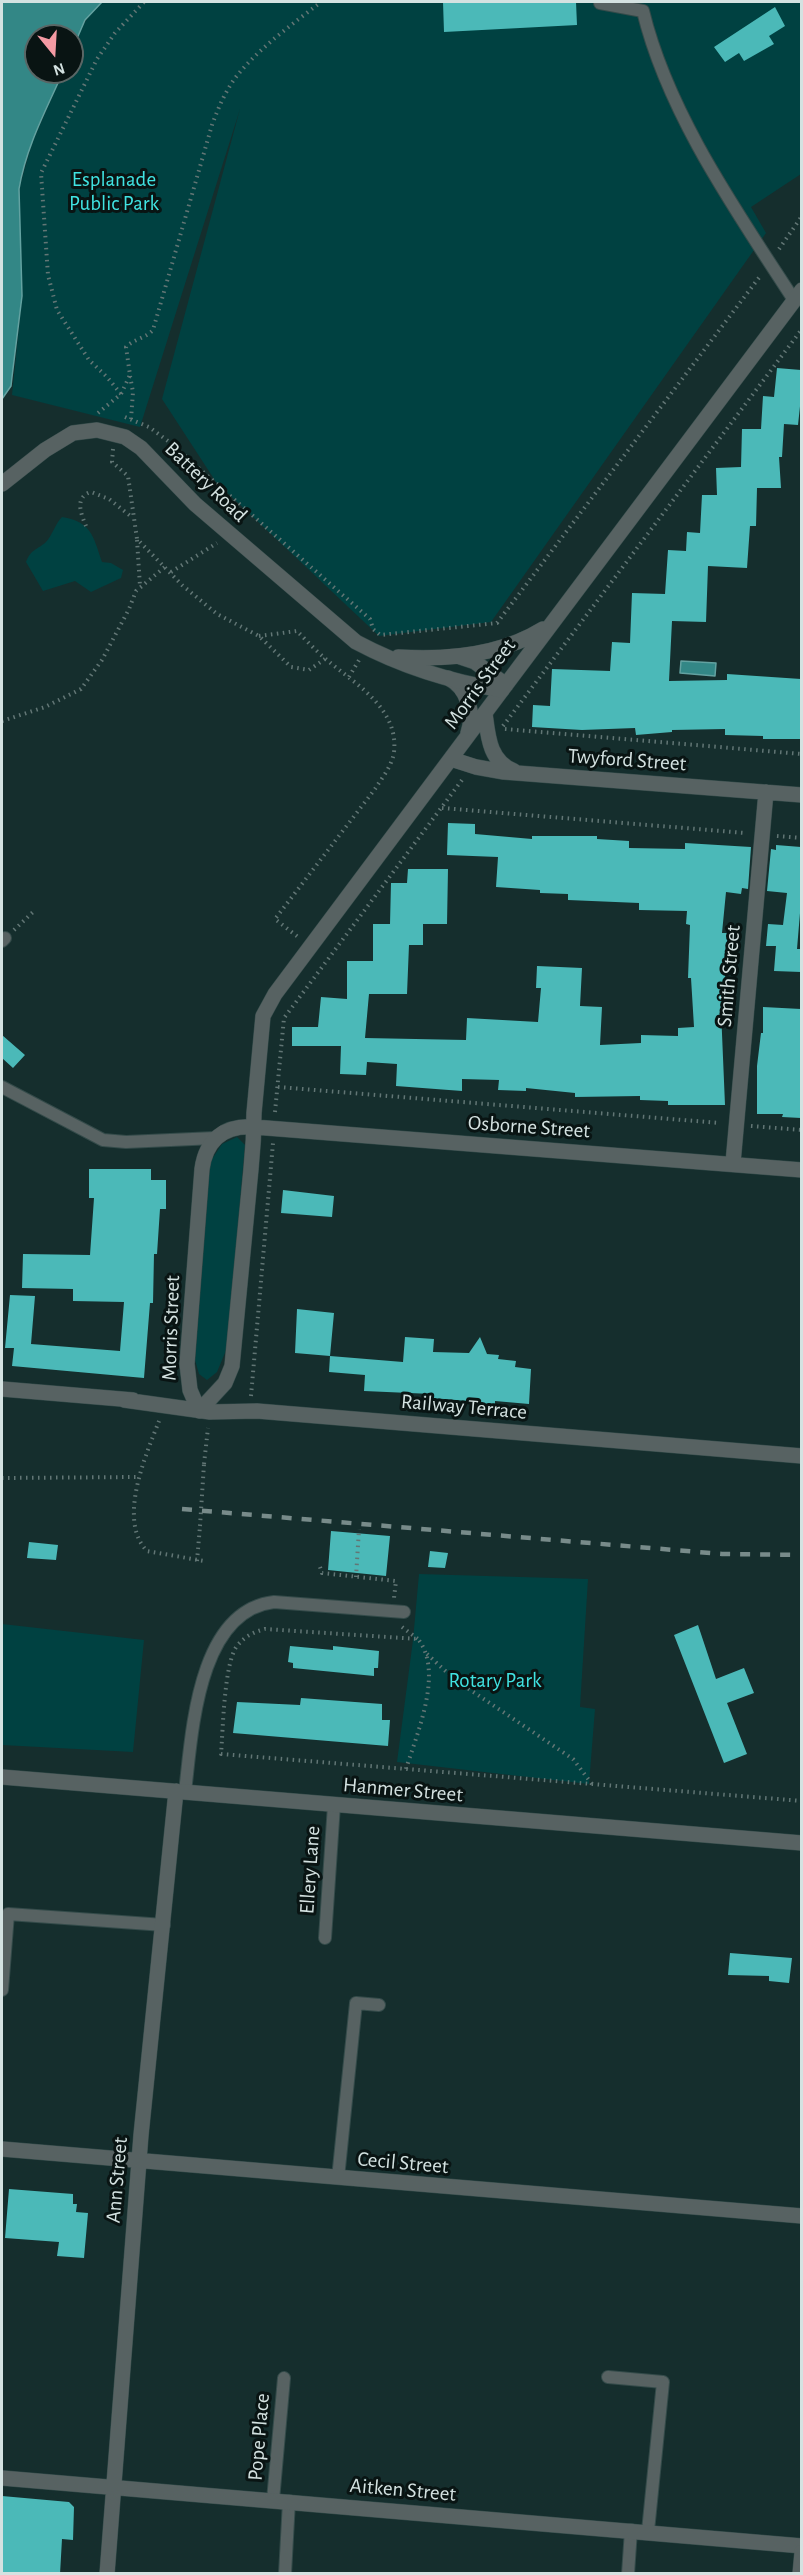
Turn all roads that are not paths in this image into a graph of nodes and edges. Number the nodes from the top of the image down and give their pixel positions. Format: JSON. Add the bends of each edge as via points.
{"nodes":[{"id":1,"x":600,"y":3,"type":"dead end"},
{"id":2,"x":798,"y":295,"type":"edge"},
{"id":3,"x":2,"y":484,"type":"edge"},
{"id":4,"x":550,"y":624,"type":"junction"},
{"id":5,"x":366,"y":648,"type":"junction"},
{"id":6,"x":442,"y":656,"type":"junction"},
{"id":7,"x":448,"y":678,"type":"junction"},
{"id":8,"x":504,"y":688,"type":"junction"},
{"id":9,"x":485,"y":713,"type":"junction"},
{"id":10,"x":467,"y":736,"type":"junction"},
{"id":11,"x":451,"y":759,"type":"junction"},
{"id":12,"x":524,"y":774,"type":"junction"},
{"id":13,"x":766,"y":792,"type":"junction"},
{"id":14,"x":801,"y":795,"type":"edge"},
{"id":15,"x":2,"y":1088,"type":"edge"},
{"id":16,"x":254,"y":1127,"type":"junction"},
{"id":17,"x":215,"y":1138,"type":"junction"},
{"id":18,"x":733,"y":1163,"type":"junction"},
{"id":19,"x":801,"y":1170,"type":"edge"},
{"id":20,"x":187,"y":1364,"type":"junction"},
{"id":21,"x":2,"y":1389,"type":"edge"},
{"id":22,"x":124,"y":1400,"type":"junction"},
{"id":23,"x":200,"y":1411,"type":"junction"},
{"id":24,"x":801,"y":1456,"type":"edge"},
{"id":25,"x":404,"y":1612,"type":"dead end"},
{"id":26,"x":2,"y":1777,"type":"edge"},
{"id":27,"x":181,"y":1792,"type":"junction"},
{"id":28,"x":334,"y":1805,"type":"junction"},
{"id":29,"x":801,"y":1843,"type":"edge"},
{"id":30,"x":164,"y":1925,"type":"junction"},
{"id":31,"x":324,"y":1938,"type":"dead end"},
{"id":32,"x":2,"y":1990,"type":"edge"},
{"id":33,"x":379,"y":2005,"type":"dead end"},
{"id":34,"x":2,"y":2153,"type":"edge"},
{"id":35,"x":139,"y":2160,"type":"junction"},
{"id":36,"x":338,"y":2178,"type":"junction"},
{"id":37,"x":801,"y":2216,"type":"edge"},
{"id":38,"x":608,"y":2377,"type":"dead end"},
{"id":39,"x":284,"y":2378,"type":"dead end"},
{"id":40,"x":2,"y":2478,"type":"edge"},
{"id":41,"x":113,"y":2488,"type":"junction"},
{"id":42,"x":273,"y":2500,"type":"junction"},
{"id":43,"x":289,"y":2501,"type":"junction"},
{"id":44,"x":631,"y":2530,"type":"junction"},
{"id":45,"x":648,"y":2531,"type":"junction"},
{"id":46,"x":801,"y":2546,"type":"edge"},
{"id":47,"x":801,"y":2552,"type":"edge"},
{"id":48,"x":106,"y":2574,"type":"edge"},
{"id":49,"x":285,"y":2574,"type":"edge"},
{"id":50,"x":628,"y":2574,"type":"edge"},
{"id":51,"x":800,"y":2574,"type":"edge"}],
"edges":[{"from":1,"to":2,"type":"lane","via":[[643,11],[659,60],[715,177],[770,263]]},
{"from":2,"to":4,"type":"street","name":"Morris Street"},
{"from":3,"to":5,"type":"street","name":"Battery Road","via":[[67,436],[97,430],[119,435],[141,448],[179,489],[340,631]]},
{"from":4,"to":6,"type":"street","name":"Battery Road","via":[[508,646]]},
{"from":4,"to":8,"type":"street","name":"Morris Street"},
{"from":5,"to":6,"type":"street","name":"Battery Road","via":[[401,657]]},
{"from":5,"to":7,"type":"street","name":"Battery Road"},
{"from":6,"to":8,"type":"street","name":"Battery Road","via":[[472,660]]},
{"from":7,"to":8,"type":"street","name":"Battery Road"},
{"from":7,"to":10,"type":"street","via":[[458,684],[467,700],[471,717]]},
{"from":8,"to":9,"type":"street","name":"Morris Street"},
{"from":9,"to":10,"type":"street","name":"Morris Street"},
{"from":9,"to":12,"type":"street","via":[[495,756],[506,767]]},
{"from":10,"to":11,"type":"street","name":"Morris Street"},
{"from":11,"to":12,"type":"street","name":"Twyford Street"},
{"from":11,"to":16,"type":"street","name":"Morris Street","via":[[275,994],[263,1016]]},
{"from":12,"to":13,"type":"street","name":"Twyford Street"},
{"from":13,"to":14,"type":"street","name":"Twyford Street"},
{"from":13,"to":18,"type":"street","name":"Smith Street"},
{"from":15,"to":17,"type":"lane","via":[[104,1140]]},
{"from":16,"to":17,"type":"street","via":[[234,1128]]},
{"from":16,"to":18,"type":"street","name":"Osborne Street"},
{"from":16,"to":23,"type":"street","name":"Morris Street","via":[[234,1359],[225,1383]]},
{"from":17,"to":20,"type":"street","name":"Morris Street","via":[[202,1169]]},
{"from":18,"to":19,"type":"street","name":"Osborne Street"},
{"from":20,"to":22,"type":"street","name":"Railway Terrace","via":[[185,1389],[178,1398]]},
{"from":20,"to":23,"type":"street","name":"Morris Street","via":[[189,1386]]},
{"from":21,"to":22,"type":"street","name":"Railway Terrace"},
{"from":22,"to":23,"type":"street","name":"Railway Terrace"},
{"from":23,"to":24,"type":"street","name":"Railway Terrace","via":[[257,1411]]},
{"from":25,"to":27,"type":"lane","via":[[274,1602],[255,1606],[241,1616],[216,1647],[202,1679]]},
{"from":26,"to":27,"type":"street","name":"Hanmer Street"},
{"from":27,"to":28,"type":"street","name":"Hanmer Street"},
{"from":27,"to":30,"type":"street","name":"Ann Street"},
{"from":28,"to":29,"type":"street","name":"Hanmer Street"},
{"from":28,"to":31,"type":"lane","name":"Ellery Lane"},
{"from":30,"to":32,"type":"lane","via":[[8,1914]]},
{"from":30,"to":35,"type":"street","name":"Ann Street"},
{"from":33,"to":36,"type":"lane","via":[[356,2003]]},
{"from":34,"to":35,"type":"street","name":"Cecil Street"},
{"from":35,"to":36,"type":"street","name":"Cecil Street"},
{"from":35,"to":41,"type":"street","name":"Ann Street"},
{"from":36,"to":37,"type":"street","name":"Cecil Street"},
{"from":38,"to":45,"type":"lane","via":[[663,2382]]},
{"from":39,"to":42,"type":"lane","name":"Pope Place"},
{"from":40,"to":41,"type":"street","name":"Aitken Street"},
{"from":41,"to":42,"type":"street","name":"Aitken Street"},
{"from":41,"to":48,"type":"street","name":"Ann Street"},
{"from":42,"to":43,"type":"street","name":"Aitken Street"},
{"from":43,"to":44,"type":"street","name":"Aitken Street"},
{"from":43,"to":49,"type":"lane"},
{"from":44,"to":45,"type":"street","name":"Aitken Street"},
{"from":44,"to":50,"type":"lane"},
{"from":45,"to":46,"type":"street","name":"Aitken Street"},
{"from":47,"to":51,"type":"street"}]}
